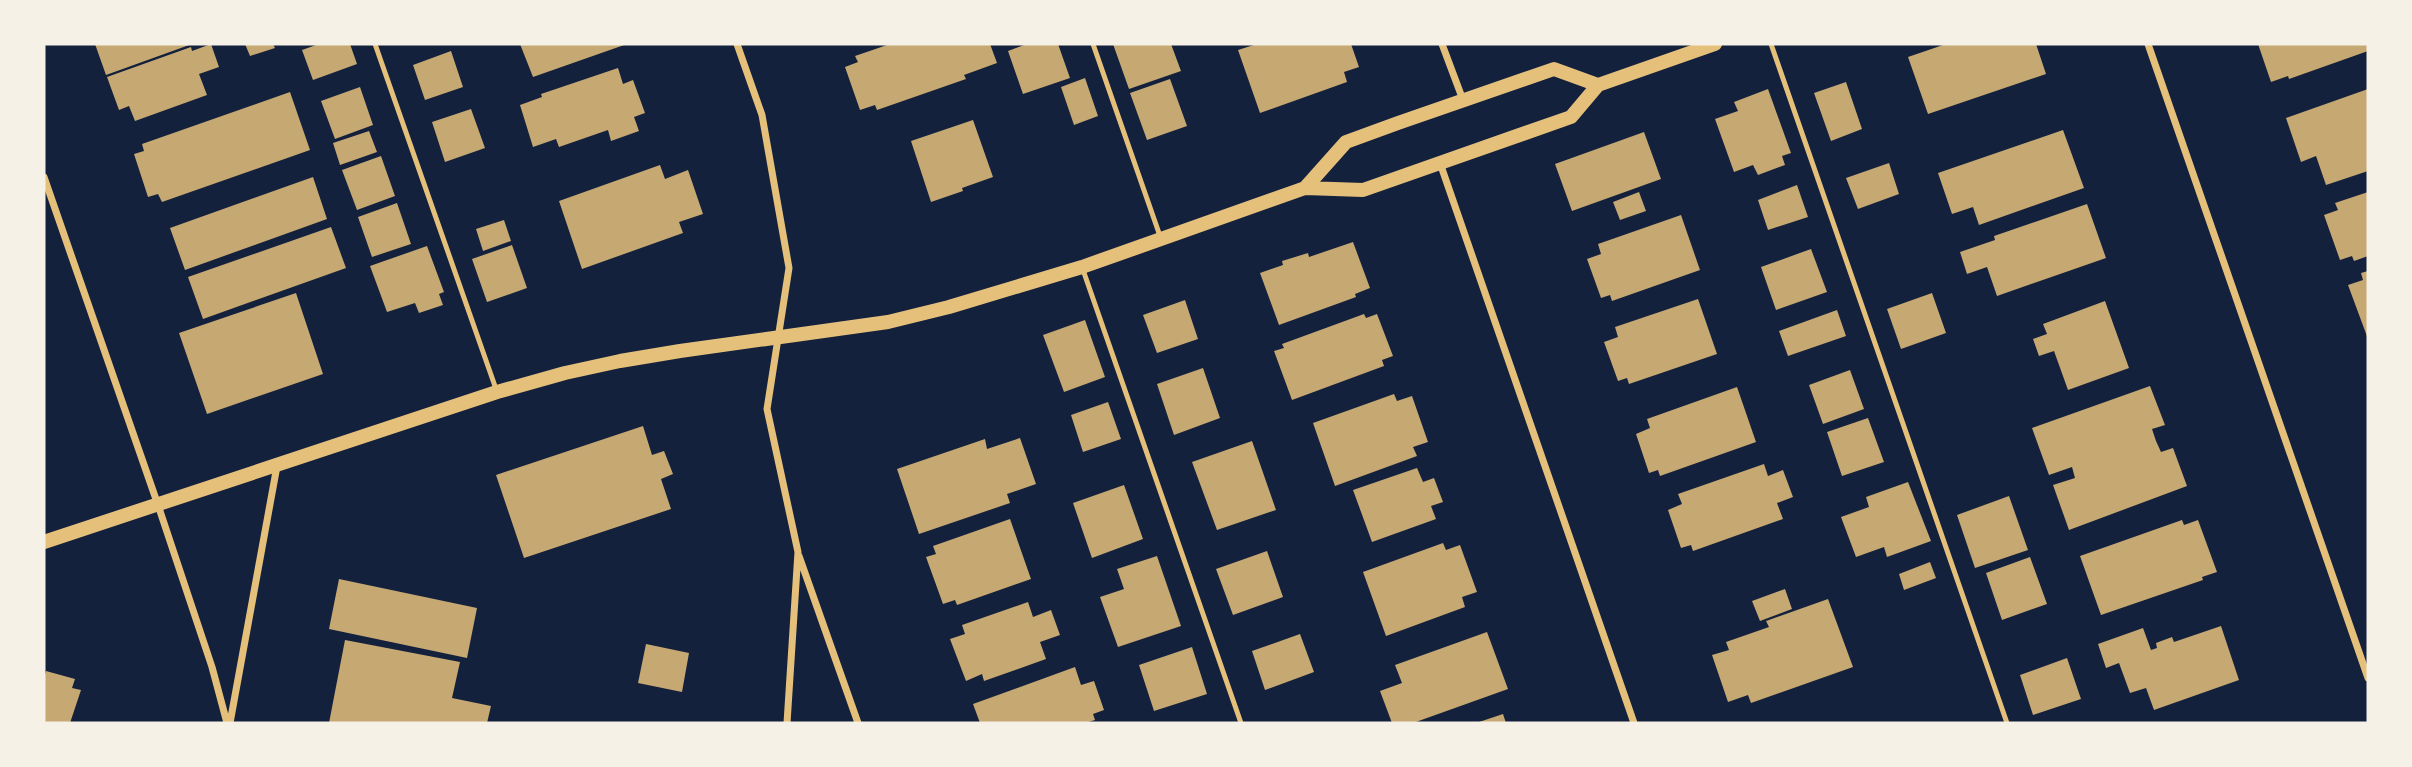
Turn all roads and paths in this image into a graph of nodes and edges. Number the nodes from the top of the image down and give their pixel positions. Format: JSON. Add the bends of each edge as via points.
{"nodes":[{"id":1,"x":375,"y":44,"type":"edge"},
{"id":2,"x":737,"y":44,"type":"edge"},
{"id":3,"x":1093,"y":44,"type":"edge"},
{"id":4,"x":1442,"y":44,"type":"edge"},
{"id":5,"x":1716,"y":44,"type":"edge"},
{"id":6,"x":1771,"y":44,"type":"edge"},
{"id":7,"x":2148,"y":44,"type":"edge"},
{"id":8,"x":1598,"y":85,"type":"junction"},
{"id":9,"x":1463,"y":101,"type":"junction"},
{"id":10,"x":1440,"y":163,"type":"junction"},
{"id":11,"x":44,"y":177,"type":"edge"},
{"id":12,"x":1306,"y":188,"type":"junction"},
{"id":13,"x":1161,"y":239,"type":"junction"},
{"id":14,"x":1082,"y":267,"type":"junction"},
{"id":15,"x":777,"y":337,"type":"junction"},
{"id":16,"x":497,"y":392,"type":"junction"},
{"id":17,"x":277,"y":465,"type":"junction"},
{"id":18,"x":158,"y":505,"type":"junction"},
{"id":19,"x":44,"y":542,"type":"edge"},
{"id":20,"x":798,"y":552,"type":"junction"},
{"id":21,"x":2368,"y":678,"type":"edge"},
{"id":22,"x":229,"y":723,"type":"edge"},
{"id":23,"x":787,"y":723,"type":"edge"},
{"id":24,"x":858,"y":723,"type":"edge"},
{"id":25,"x":1241,"y":723,"type":"edge"},
{"id":26,"x":1634,"y":723,"type":"edge"},
{"id":27,"x":2007,"y":723,"type":"edge"}],
"edges":[{"from":1,"to":16,"type":"lane"},
{"from":2,"to":15,"type":"street","via":[[762,115],[789,268]]},
{"from":3,"to":13,"type":"lane"},
{"from":4,"to":9,"type":"street"},
{"from":5,"to":8,"type":"main road"},
{"from":6,"to":27,"type":"lane"},
{"from":7,"to":21,"type":"street"},
{"from":8,"to":9,"type":"main road","via":[[1554,69]]},
{"from":8,"to":10,"type":"main road","via":[[1571,117]]},
{"from":9,"to":12,"type":"main road","via":[[1346,142]]},
{"from":10,"to":12,"type":"main road","via":[[1363,190]]},
{"from":10,"to":26,"type":"street"},
{"from":11,"to":18,"type":"street"},
{"from":12,"to":13,"type":"main road"},
{"from":13,"to":14,"type":"main road"},
{"from":14,"to":15,"type":"main road","via":[[888,322]]},
{"from":14,"to":25,"type":"lane"},
{"from":15,"to":16,"type":"main road","via":[[620,361]]},
{"from":15,"to":20,"type":"street","via":[[767,409]]},
{"from":16,"to":17,"type":"main road"},
{"from":17,"to":18,"type":"main road"},
{"from":17,"to":22,"type":"street"},
{"from":18,"to":19,"type":"main road"},
{"from":18,"to":22,"type":"street"},
{"from":20,"to":23,"type":"street"},
{"from":20,"to":24,"type":"street"}]}
